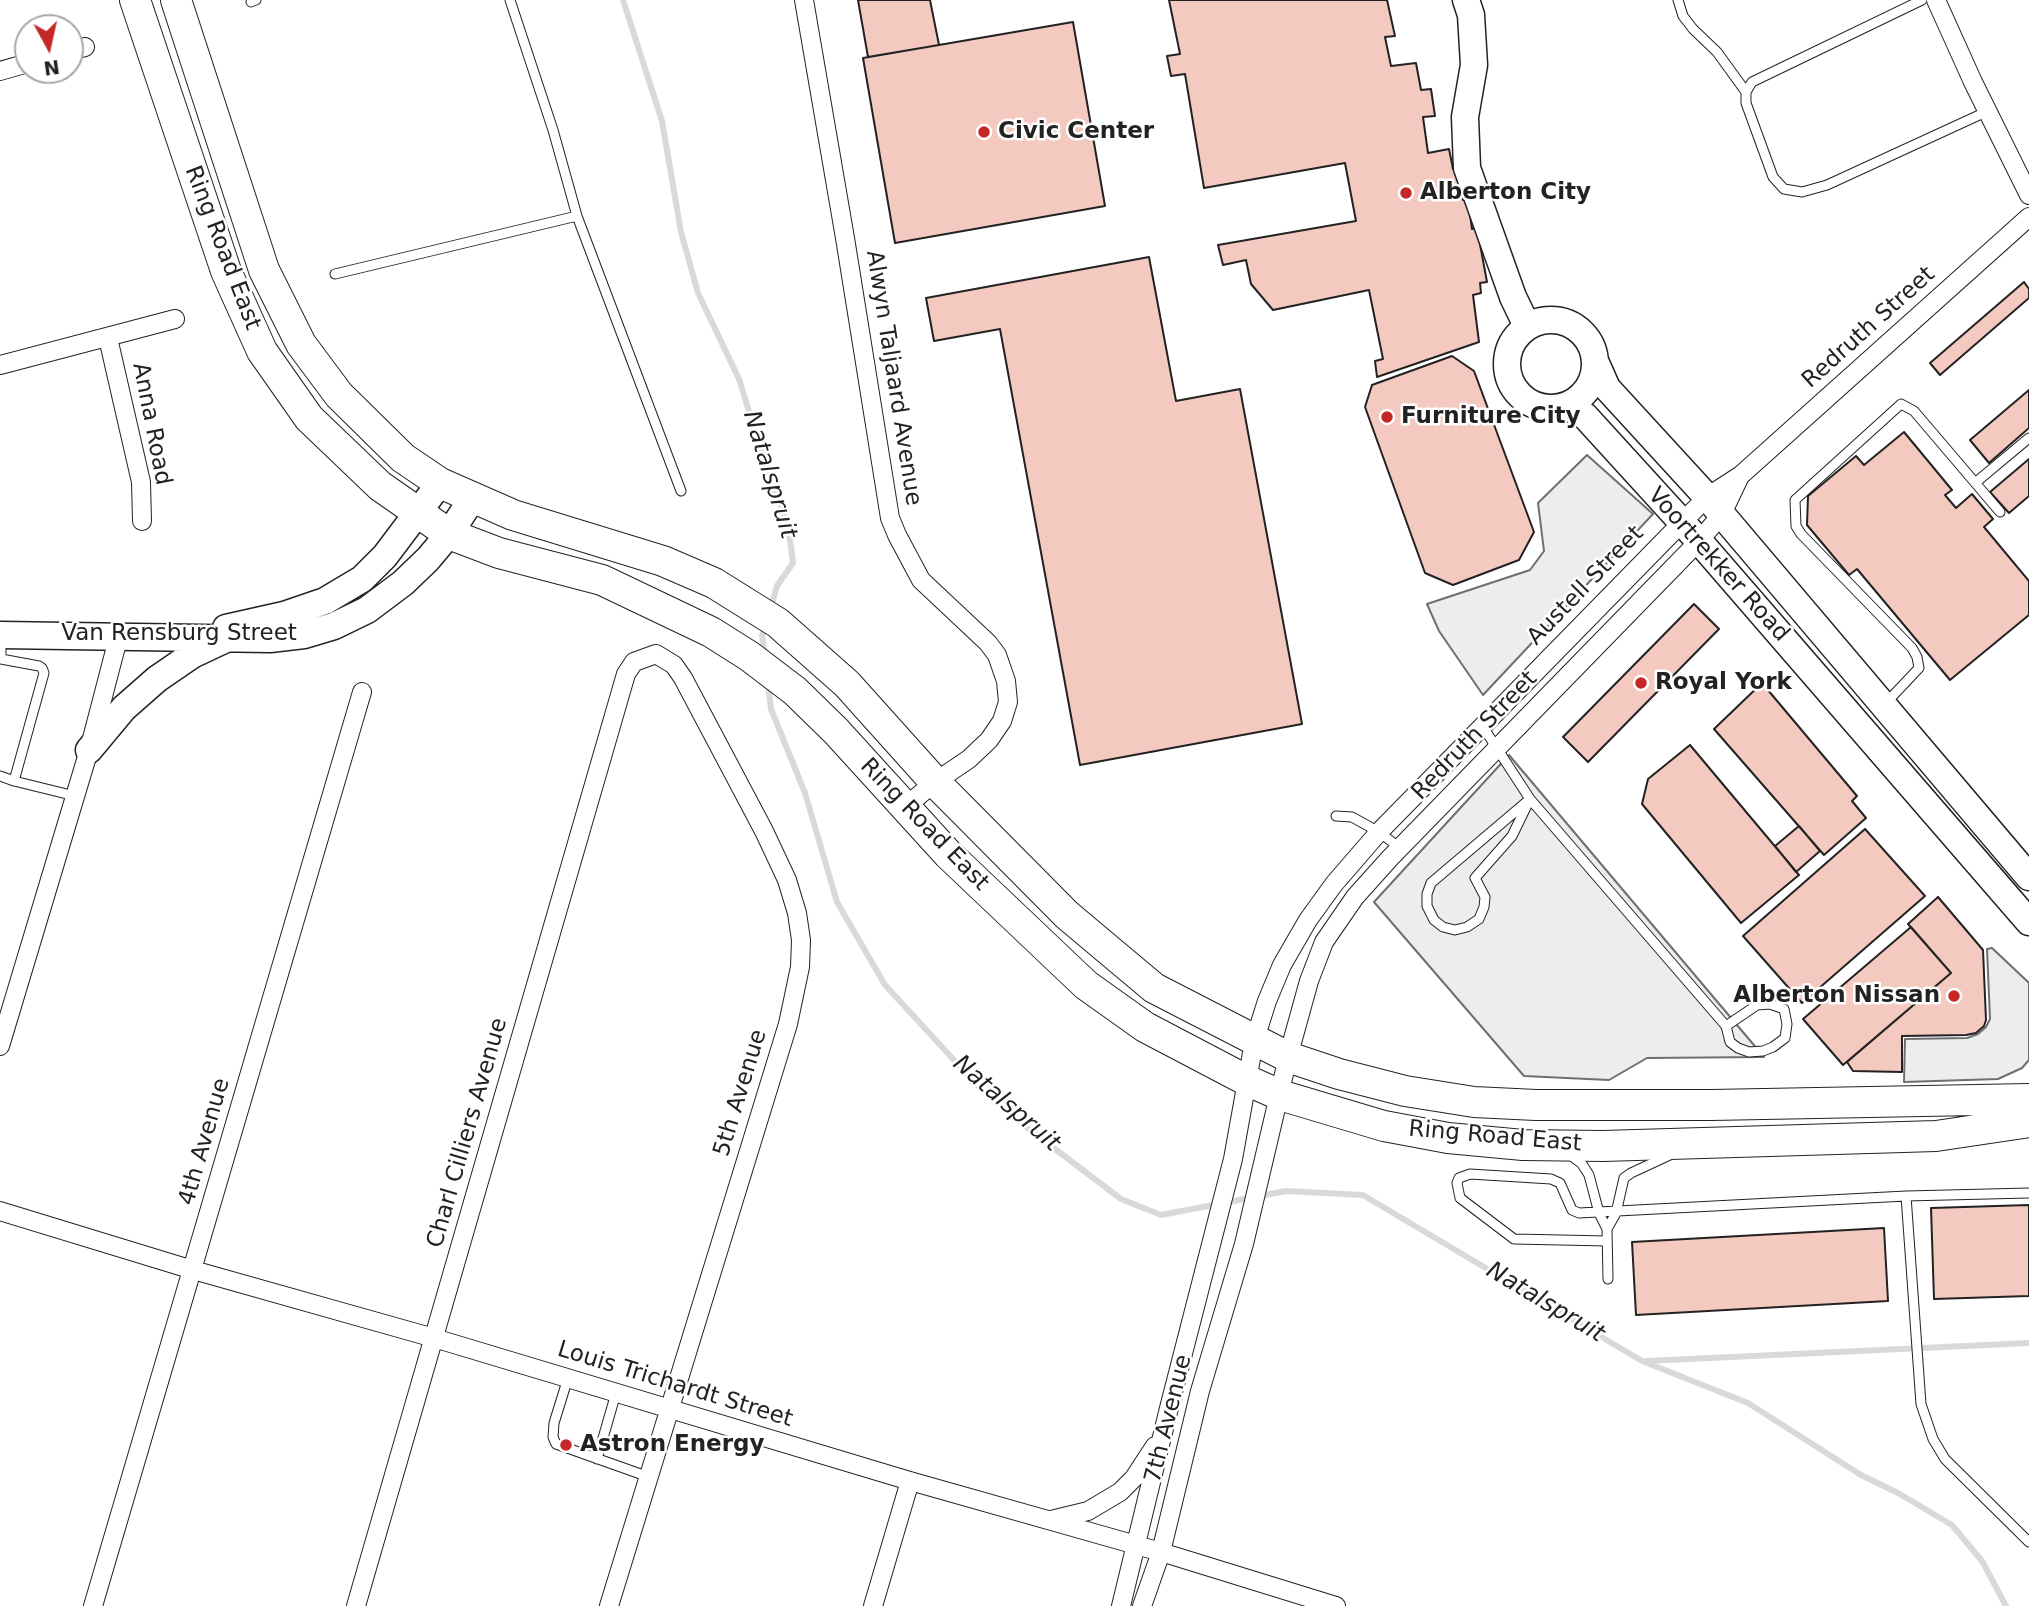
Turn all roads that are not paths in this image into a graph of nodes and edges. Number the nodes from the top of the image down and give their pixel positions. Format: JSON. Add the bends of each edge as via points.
{"nodes":[{"id":1,"x":135,"y":0,"type":"edge"},
{"id":2,"x":176,"y":0,"type":"edge"},
{"id":3,"x":510,"y":0,"type":"edge"},
{"id":4,"x":804,"y":0,"type":"edge"},
{"id":5,"x":1466,"y":0,"type":"edge"},
{"id":6,"x":1678,"y":0,"type":"edge"},
{"id":7,"x":1922,"y":0,"type":"edge"},
{"id":8,"x":1936,"y":0,"type":"edge"},
{"id":9,"x":1746,"y":92,"type":"junction"},
{"id":10,"x":1988,"y":111,"type":"junction"},
{"id":11,"x":2029,"y":195,"type":"edge"},
{"id":12,"x":577,"y":216,"type":"junction"},
{"id":13,"x":2029,"y":217,"type":"edge"},
{"id":14,"x":335,"y":274,"type":"dead end"},
{"id":15,"x":175,"y":319,"type":"dead end"},
{"id":16,"x":1527,"y":326,"type":"junction"},
{"id":17,"x":108,"y":338,"type":"junction"},
{"id":18,"x":1595,"y":361,"type":"junction"},
{"id":19,"x":0,"y":365,"type":"edge"},
{"id":20,"x":1566,"y":406,"type":"junction"},
{"id":21,"x":2029,"y":438,"type":"edge"},
{"id":22,"x":440,"y":483,"type":"junction"},
{"id":23,"x":1975,"y":483,"type":"junction"},
{"id":24,"x":681,"y":491,"type":"dead end"},
{"id":25,"x":472,"y":499,"type":"junction"},
{"id":26,"x":1714,"y":506,"type":"junction"},
{"id":27,"x":417,"y":512,"type":"junction"},
{"id":28,"x":2000,"y":512,"type":"dead end"},
{"id":29,"x":142,"y":521,"type":"dead end"},
{"id":30,"x":1690,"y":532,"type":"junction"},
{"id":31,"x":449,"y":534,"type":"junction"},
{"id":32,"x":119,"y":635,"type":"junction"},
{"id":33,"x":191,"y":636,"type":"junction"},
{"id":34,"x":231,"y":637,"type":"junction"},
{"id":35,"x":0,"y":647,"type":"edge"},
{"id":36,"x":626,"y":674,"type":"joint"},
{"id":37,"x":362,"y":692,"type":"dead end"},
{"id":38,"x":1879,"y":700,"type":"junction"},
{"id":39,"x":1852,"y":716,"type":"junction"},
{"id":40,"x":1483,"y":727,"type":"junction"},
{"id":41,"x":1497,"y":746,"type":"junction"},
{"id":42,"x":89,"y":750,"type":"junction"},
{"id":43,"x":0,"y":776,"type":"edge"},
{"id":44,"x":14,"y":780,"type":"junction"},
{"id":45,"x":935,"y":782,"type":"junction"},
{"id":46,"x":75,"y":796,"type":"junction"},
{"id":47,"x":1530,"y":799,"type":"junction"},
{"id":48,"x":905,"y":807,"type":"junction"},
{"id":49,"x":1336,"y":816,"type":"dead end"},
{"id":50,"x":1379,"y":832,"type":"junction"},
{"id":51,"x":1400,"y":848,"type":"junction"},
{"id":52,"x":2029,"y":877,"type":"edge"},
{"id":53,"x":2027,"y":914,"type":"edge"},
{"id":54,"x":1726,"y":1026,"type":"junction"},
{"id":55,"x":1254,"y":1042,"type":"junction"},
{"id":56,"x":0,"y":1046,"type":"edge"},
{"id":57,"x":1288,"y":1057,"type":"junction"},
{"id":58,"x":1246,"y":1080,"type":"junction"},
{"id":59,"x":1280,"y":1095,"type":"junction"},
{"id":60,"x":2029,"y":1097,"type":"edge"},
{"id":61,"x":2029,"y":1122,"type":"edge"},
{"id":62,"x":1936,"y":1136,"type":"junction"},
{"id":63,"x":2029,"y":1138,"type":"edge"},
{"id":64,"x":1700,"y":1143,"type":"junction"},
{"id":65,"x":1556,"y":1146,"type":"junction"},
{"id":66,"x":1233,"y":1159,"type":"joint"},
{"id":67,"x":1262,"y":1163,"type":"joint"},
{"id":68,"x":2029,"y":1193,"type":"edge"},
{"id":69,"x":1906,"y":1196,"type":"junction"},
{"id":70,"x":0,"y":1211,"type":"edge"},
{"id":71,"x":1599,"y":1213,"type":"junction"},
{"id":72,"x":1616,"y":1213,"type":"junction"},
{"id":73,"x":1607,"y":1228,"type":"junction"},
{"id":74,"x":1607,"y":1241,"type":"junction"},
{"id":75,"x":193,"y":1270,"type":"junction"},
{"id":76,"x":1608,"y":1279,"type":"dead end"},
{"id":77,"x":434,"y":1338,"type":"junction"},
{"id":78,"x":568,"y":1378,"type":"junction"},
{"id":79,"x":616,"y":1393,"type":"junction"},
{"id":80,"x":671,"y":1409,"type":"junction"},
{"id":81,"x":1163,"y":1432,"type":"junction"},
{"id":82,"x":597,"y":1459,"type":"junction"},
{"id":83,"x":649,"y":1477,"type":"junction"},
{"id":84,"x":909,"y":1481,"type":"junction"},
{"id":85,"x":1048,"y":1520,"type":"junction"},
{"id":86,"x":2029,"y":1542,"type":"edge"},
{"id":87,"x":1136,"y":1545,"type":"junction"},
{"id":88,"x":1161,"y":1552,"type":"junction"},
{"id":89,"x":93,"y":1606,"type":"edge"},
{"id":90,"x":356,"y":1606,"type":"edge"},
{"id":91,"x":609,"y":1606,"type":"edge"},
{"id":92,"x":873,"y":1606,"type":"edge"},
{"id":93,"x":1121,"y":1606,"type":"edge"},
{"id":94,"x":1142,"y":1606,"type":"edge"},
{"id":95,"x":1336,"y":1606,"type":"edge"}],
"edges":[{"from":1,"to":27,"type":"main road","name":"Ring Road East","via":[[226,271],[262,351],[309,418],[380,486]]},
{"from":2,"to":22,"type":"main road","name":"Ring Road East","via":[[264,270],[302,344],[339,394],[403,458]]},
{"from":3,"to":12,"type":"lane"},
{"from":4,"to":45,"type":"street","name":"Alwyn Taljaard Avenue","via":[[890,518],[921,580],[988,643],[1006,681],[1008,702],[996,731],[969,759]]},
{"from":5,"to":16,"type":"street","via":[[1474,65],[1465,117],[1467,168]]},
{"from":6,"to":9,"type":"lane","via":[[1683,16]]},
{"from":7,"to":9,"type":"lane","via":[[1752,82]]},
{"from":8,"to":10,"type":"street"},
{"from":9,"to":10,"type":"lane","via":[[1773,177],[1784,189],[1802,192],[1828,185]]},
{"from":10,"to":11,"type":"street"},
{"from":12,"to":14,"type":"lane"},
{"from":12,"to":24,"type":"lane"},
{"from":13,"to":26,"type":"street","name":"Redruth Street","via":[[1741,475]]},
{"from":15,"to":17,"type":"street","name":"Anna Road"},
{"from":16,"to":18,"type":"street","via":[[1563,321],[1591,344]]},
{"from":16,"to":20,"type":"street","via":[[1514,339],[1507,356],[1511,383],[1530,403],[1547,408]]},
{"from":17,"to":19,"type":"street","name":"Anna Road"},
{"from":17,"to":29,"type":"street","name":"Anna Road","via":[[141,482]]},
{"from":18,"to":20,"type":"street","via":[[1592,380],[1582,396]]},
{"from":18,"to":26,"type":"street","name":"Voortrekker Road","via":[[1607,388]]},
{"from":20,"to":30,"type":"street","name":"Voortrekker Road","via":[[1585,416]]},
{"from":21,"to":23,"type":"lane"},
{"from":22,"to":25,"type":"main road","name":"Ring Road East"},
{"from":22,"to":27,"type":"street"},
{"from":23,"to":28,"type":"lane"},
{"from":23,"to":38,"type":"lane","via":[[1914,411],[1901,404],[1795,500],[1796,526],[1801,534],[1917,657],[1919,668]]},
{"from":25,"to":31,"type":"street","name":"Van Rensburg Street"},
{"from":25,"to":45,"type":"main road","name":"Ring Road East","via":[[663,561],[714,583],[778,623],[847,684]]},
{"from":26,"to":30,"type":"street","name":"Austell Street"},
{"from":26,"to":38,"type":"street","name":"Voortrekker Road"},
{"from":27,"to":31,"type":"main road","name":"Ring Road East"},
{"from":27,"to":33,"type":"street","via":[[362,579],[325,601]]},
{"from":30,"to":39,"type":"street","name":"Voortrekker Road"},
{"from":30,"to":40,"type":"street","name":"Austell Street"},
{"from":30,"to":41,"type":"street","name":"Redruth Street"},
{"from":31,"to":34,"type":"street","name":"Van Rensburg Street","via":[[403,583],[367,610],[334,626],[270,639]]},
{"from":31,"to":48,"type":"main road","name":"Ring Road East","via":[[602,580],[710,632],[795,691]]},
{"from":32,"to":33,"type":"street","name":"Van Rensburg Street"},
{"from":32,"to":35,"type":"street","name":"Van Rensburg Street"},
{"from":32,"to":42,"type":"street"},
{"from":33,"to":34,"type":"street","name":"Van Rensburg Street"},
{"from":34,"to":42,"type":"street","via":[[192,655],[157,680],[124,708]]},
{"from":35,"to":44,"type":"lane","via":[[44,673]]},
{"from":36,"to":77,"type":"street","name":"Charl Cilliers Avenue"},
{"from":36,"to":80,"type":"street","name":"5th Avenue","via":[[634,662],[656,654],[674,664],[776,856],[797,913],[801,940],[788,1024]]},
{"from":37,"to":75,"type":"street","name":"4th Avenue"},
{"from":38,"to":39,"type":"street"},
{"from":38,"to":52,"type":"street","name":"Voortrekker Road"},
{"from":39,"to":53,"type":"street","name":"Voortrekker Road"},
{"from":40,"to":41,"type":"lane"},
{"from":40,"to":50,"type":"street","name":"Austell Street"},
{"from":41,"to":47,"type":"lane"},
{"from":41,"to":51,"type":"street","name":"Redruth Street"},
{"from":42,"to":46,"type":"street"},
{"from":43,"to":44,"type":"lane"},
{"from":44,"to":46,"type":"lane"},
{"from":45,"to":48,"type":"street","name":"Alwyn Taljaard Avenue"},
{"from":45,"to":55,"type":"main road","name":"Ring Road East","via":[[1067,915],[1154,988]]},
{"from":46,"to":56,"type":"street"},
{"from":47,"to":47,"type":"lane","via":[[1432,883],[1427,906],[1443,927],[1455,930],[1479,919],[1485,897],[1475,878],[1512,836]]},
{"from":47,"to":54,"type":"lane"},
{"from":48,"to":58,"type":"main road","name":"Ring Road East","via":[[1086,985],[1145,1027]]},
{"from":49,"to":50,"type":"lane","via":[[1352,817]]},
{"from":50,"to":51,"type":"lane"},
{"from":50,"to":55,"type":"street","name":"Austell Street","via":[[1334,884],[1292,945]]},
{"from":51,"to":57,"type":"street","name":"Redruth Street","via":[[1355,897],[1324,942]]},
{"from":54,"to":54,"type":"lane","via":[[1756,1005],[1770,1004],[1784,1009],[1787,1024],[1785,1038],[1773,1048],[1749,1052],[1730,1042]]},
{"from":55,"to":57,"type":"main road","name":"Ring Road East"},
{"from":55,"to":58,"type":"street","name":"Austell Street"},
{"from":57,"to":59,"type":"street","name":"Redruth Street"},
{"from":57,"to":60,"type":"main road","name":"Ring Road East","via":[[1405,1091],[1474,1102],[1711,1105]]},
{"from":58,"to":59,"type":"main road","name":"Ring Road East"},
{"from":58,"to":66,"type":"street","name":"Austell Street"},
{"from":59,"to":65,"type":"main road","name":"Ring Road East","via":[[1384,1126],[1436,1136]]},
{"from":59,"to":67,"type":"street","name":"Redruth Street"},
{"from":61,"to":62,"type":"main road","name":"Ring Road East"},
{"from":62,"to":63,"type":"main road"},
{"from":62,"to":64,"type":"main road","name":"Ring Road East"},
{"from":64,"to":65,"type":"main road","name":"Ring Road East"},
{"from":64,"to":72,"type":"lane","via":[[1631,1172],[1624,1178]]},
{"from":65,"to":71,"type":"lane","via":[[1582,1164]]},
{"from":66,"to":81,"type":"street","name":"7th Avenue"},
{"from":67,"to":88,"type":"street","name":"7th Avenue"},
{"from":68,"to":69,"type":"lane"},
{"from":69,"to":72,"type":"lane"},
{"from":69,"to":86,"type":"lane","via":[[1921,1404],[1933,1439],[1945,1459]]},
{"from":70,"to":75,"type":"street","name":"Louis Trichardt Street"},
{"from":71,"to":72,"type":"lane"},
{"from":71,"to":73,"type":"lane"},
{"from":71,"to":74,"type":"lane","via":[[1573,1211],[1560,1183],[1551,1179],[1470,1174],[1457,1183],[1460,1198],[1514,1239]]},
{"from":72,"to":73,"type":"lane"},
{"from":73,"to":74,"type":"lane"},
{"from":74,"to":76,"type":"lane"},
{"from":75,"to":77,"type":"street","name":"Louis Trichardt Street"},
{"from":75,"to":89,"type":"street","name":"4th Avenue"},
{"from":77,"to":78,"type":"street","name":"Louis Trichardt Street"},
{"from":77,"to":90,"type":"street","name":"Charl Cilliers Avenue"},
{"from":78,"to":79,"type":"street","name":"Louis Trichardt Street"},
{"from":78,"to":82,"type":"lane","via":[[554,1423],[554,1441]]},
{"from":79,"to":80,"type":"street","name":"Louis Trichardt Street"},
{"from":79,"to":82,"type":"lane"},
{"from":80,"to":83,"type":"street","name":"5th Avenue"},
{"from":80,"to":84,"type":"street","name":"Louis Trichardt Street"},
{"from":81,"to":85,"type":"street","via":[[1120,1492],[1088,1511]]},
{"from":81,"to":87,"type":"street","name":"7th Avenue"},
{"from":82,"to":83,"type":"lane"},
{"from":83,"to":91,"type":"street","name":"5th Avenue"},
{"from":84,"to":85,"type":"street","name":"Louis Trichardt Street"},
{"from":84,"to":92,"type":"street"},
{"from":85,"to":87,"type":"street","name":"Louis Trichardt Street"},
{"from":87,"to":88,"type":"street","name":"Louis Trichardt Street"},
{"from":87,"to":93,"type":"street","name":"7th Avenue"},
{"from":88,"to":94,"type":"street","name":"7th Avenue"},
{"from":88,"to":95,"type":"street","name":"Louis Trichardt Street"}]}
